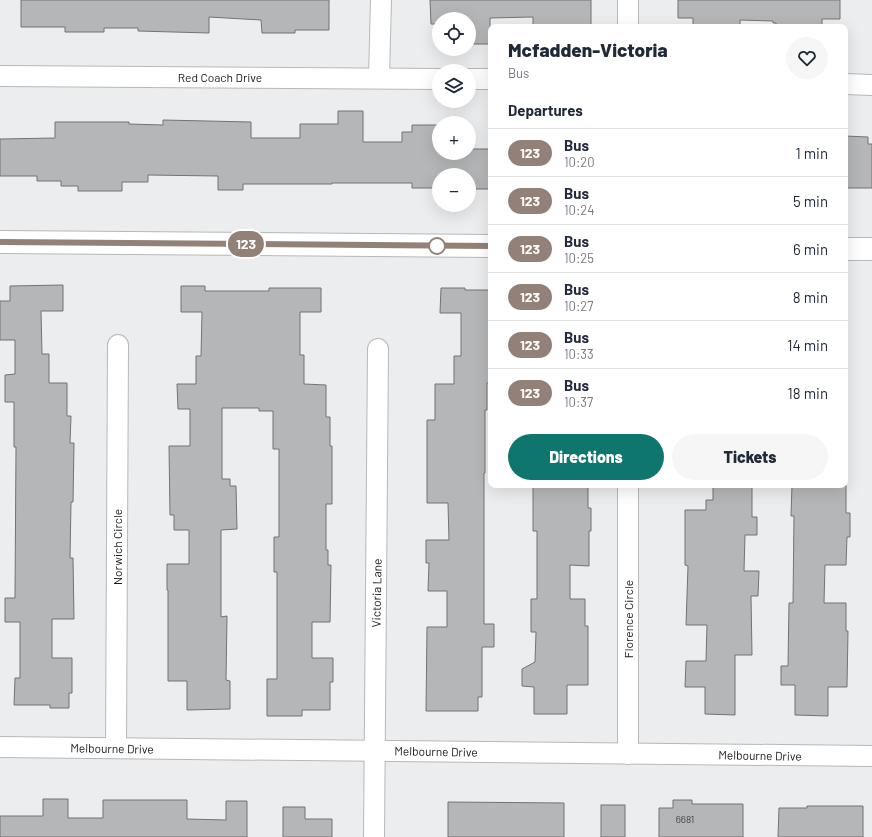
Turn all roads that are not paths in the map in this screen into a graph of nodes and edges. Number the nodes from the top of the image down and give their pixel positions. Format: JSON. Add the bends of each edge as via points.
{"nodes":[{"id":1,"x":381,"y":0,"type":"edge"},
{"id":2,"x":628,"y":0,"type":"edge"},
{"id":3,"x":628,"y":24,"type":"edge"},
{"id":4,"x":0,"y":76,"type":"edge"},
{"id":5,"x":379,"y":78,"type":"junction"},
{"id":6,"x":432,"y":79,"type":"edge"},
{"id":7,"x":476,"y":79,"type":"edge"},
{"id":8,"x":488,"y":79,"type":"edge"},
{"id":9,"x":848,"y":84,"type":"edge"},
{"id":10,"x":872,"y":85,"type":"edge"},
{"id":11,"x":0,"y":242,"type":"edge"},
{"id":12,"x":488,"y":246,"type":"edge"},
{"id":13,"x":848,"y":249,"type":"edge"},
{"id":14,"x":872,"y":249,"type":"edge"},
{"id":15,"x":118,"y":345,"type":"dead end"},
{"id":16,"x":378,"y":349,"type":"dead end"},
{"id":17,"x":628,"y":488,"type":"edge"},
{"id":18,"x":0,"y":747,"type":"edge"},
{"id":19,"x":116,"y":748,"type":"junction"},
{"id":20,"x":374,"y":751,"type":"junction"},
{"id":21,"x":628,"y":754,"type":"junction"},
{"id":22,"x":872,"y":756,"type":"edge"},
{"id":23,"x":374,"y":837,"type":"edge"}],
"edges":[{"from":1,"to":5,"type":"street"},
{"from":2,"to":3,"type":"street"},
{"from":4,"to":5,"type":"street","name":"Red Coach Drive"},
{"from":5,"to":6,"type":"street","name":"Red Coach Drive"},
{"from":7,"to":8,"type":"street"},
{"from":9,"to":10,"type":"street"},
{"from":11,"to":12,"type":"street"},
{"from":13,"to":14,"type":"street"},
{"from":15,"to":19,"type":"street","name":"Norwich Circle"},
{"from":16,"to":20,"type":"street","name":"Victoria Lane"},
{"from":17,"to":21,"type":"street","name":"Florence Circle"},
{"from":18,"to":19,"type":"street","name":"Melbourne Drive"},
{"from":19,"to":20,"type":"street","name":"Melbourne Drive"},
{"from":20,"to":21,"type":"street","name":"Melbourne Drive"},
{"from":20,"to":23,"type":"street","name":"Victoria Lane"},
{"from":21,"to":22,"type":"street","name":"Melbourne Drive"}]}
